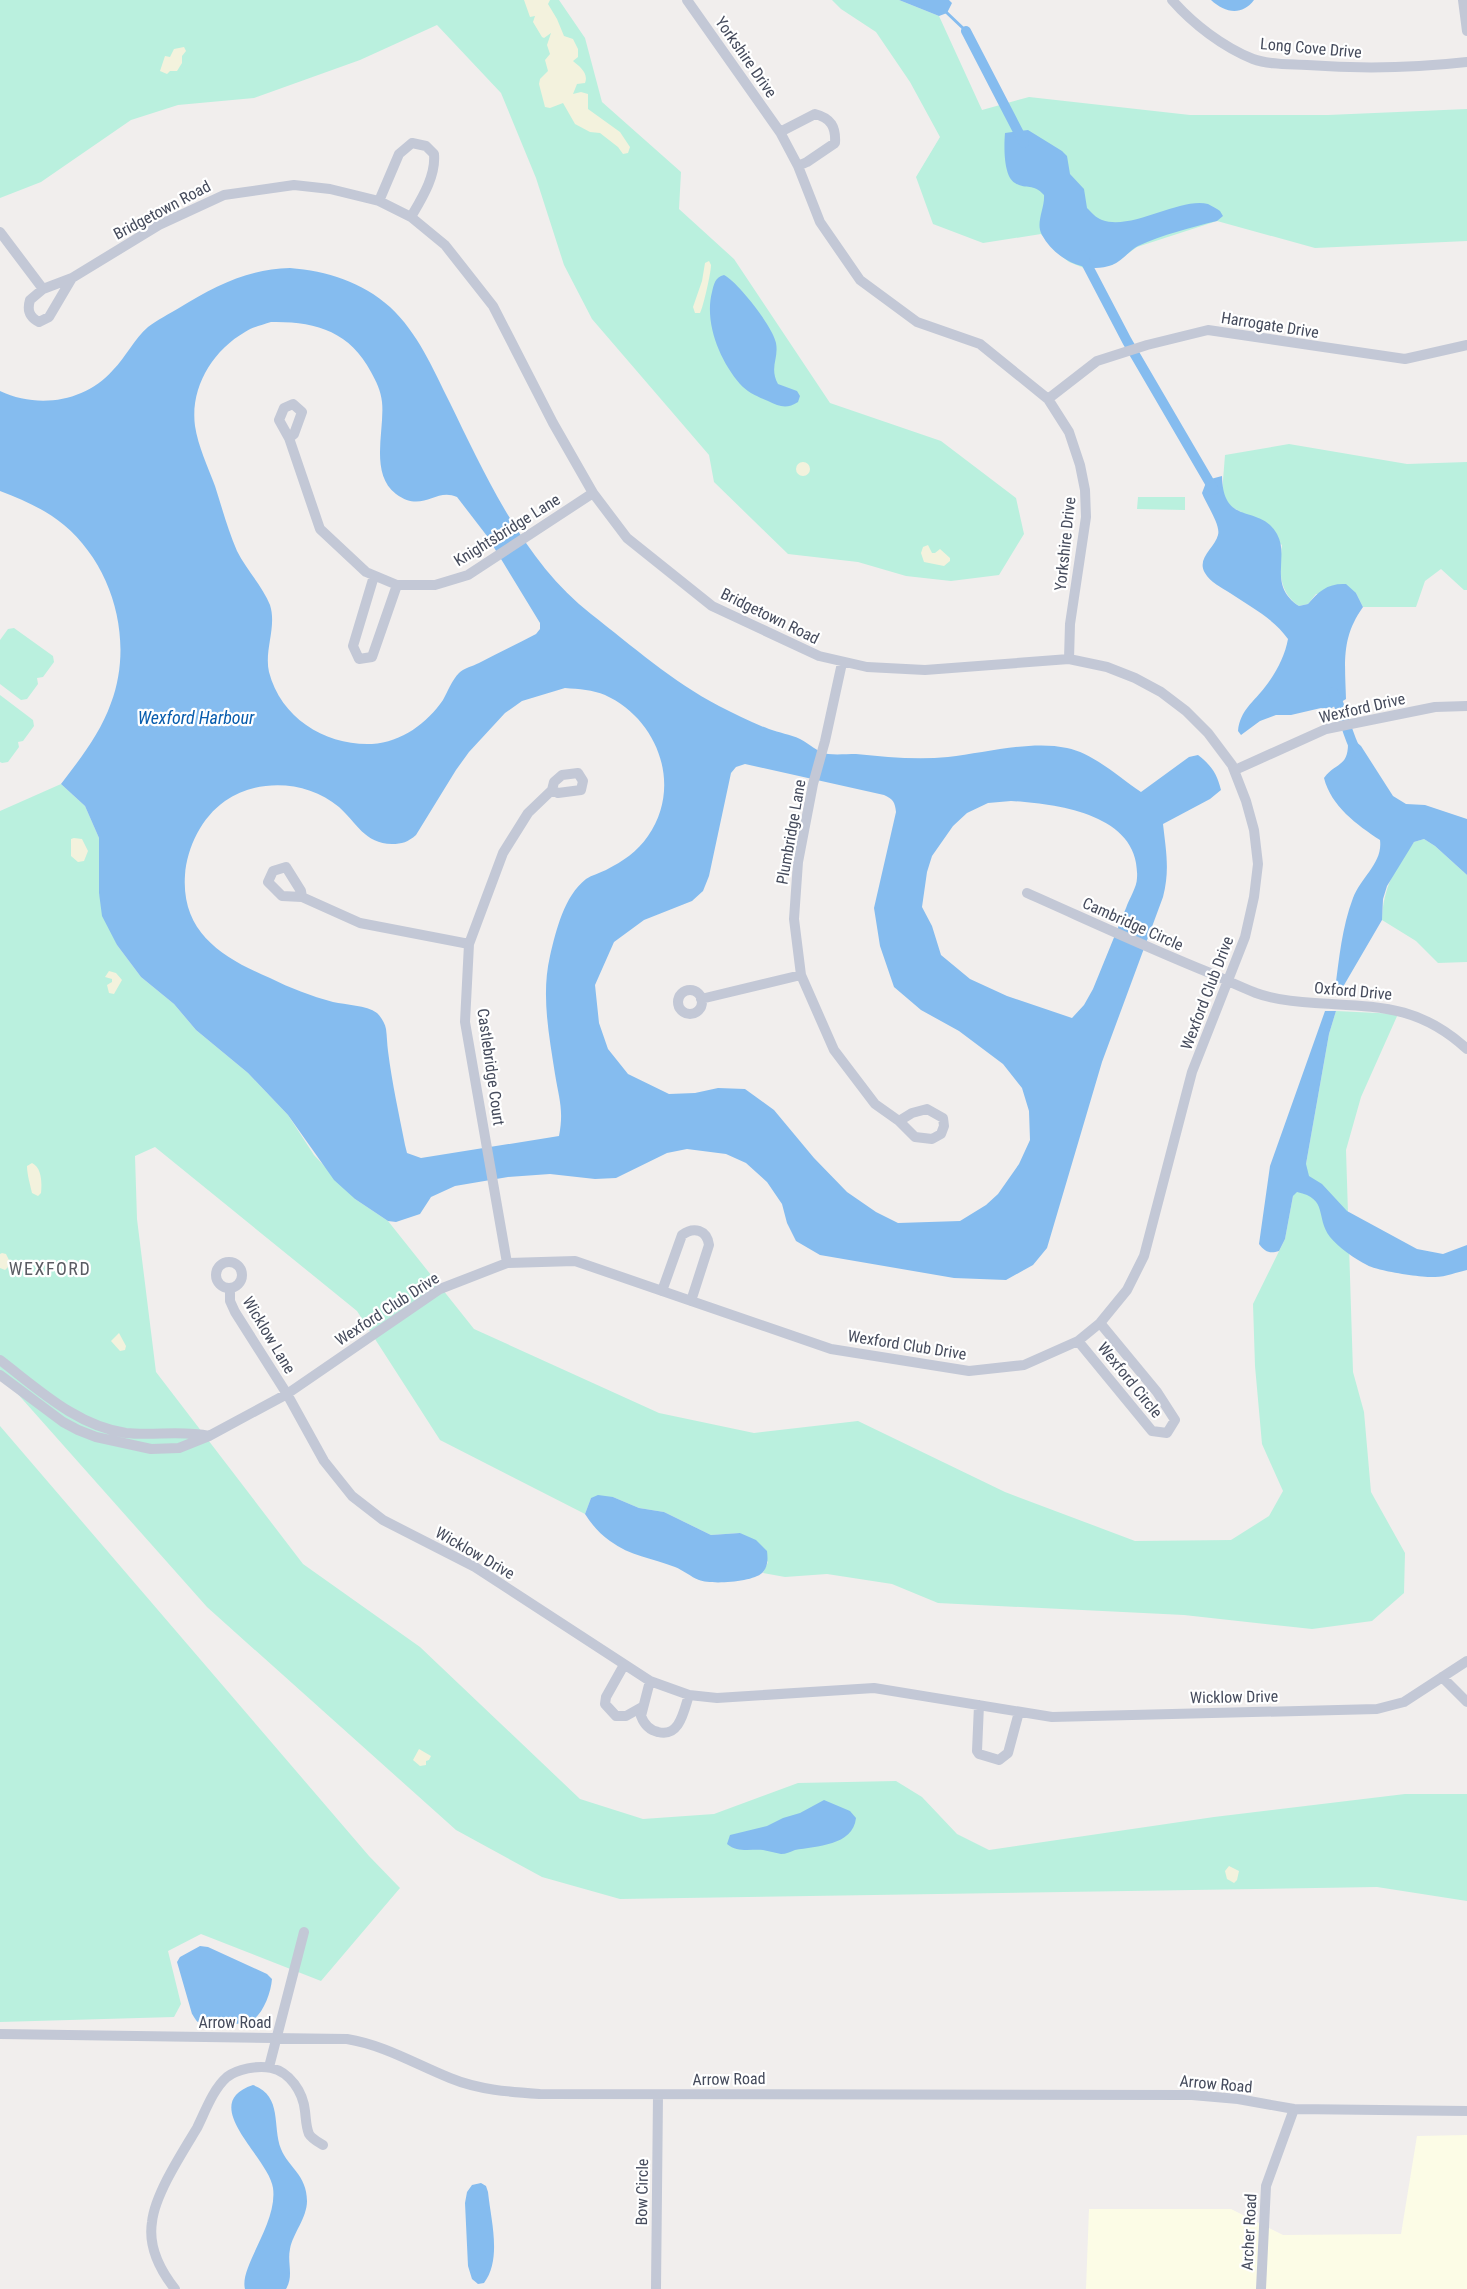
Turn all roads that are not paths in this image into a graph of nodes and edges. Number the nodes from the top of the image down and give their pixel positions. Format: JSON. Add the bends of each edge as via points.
{"nodes":[{"id":1,"x":687,"y":0,"type":"edge"},
{"id":2,"x":1172,"y":0,"type":"edge"},
{"id":3,"x":1463,"y":0,"type":"edge"},
{"id":4,"x":1467,"y":31,"type":"edge"},
{"id":5,"x":1467,"y":62,"type":"edge"},
{"id":6,"x":780,"y":132,"type":"junction"},
{"id":7,"x":798,"y":166,"type":"junction"},
{"id":8,"x":379,"y":201,"type":"junction"},
{"id":9,"x":411,"y":217,"type":"junction"},
{"id":10,"x":0,"y":232,"type":"edge"},
{"id":11,"x":72,"y":278,"type":"junction"},
{"id":12,"x":43,"y":289,"type":"junction"},
{"id":13,"x":1467,"y":345,"type":"edge"},
{"id":14,"x":1048,"y":399,"type":"junction"},
{"id":15,"x":289,"y":438,"type":"dead end"},
{"id":16,"x":593,"y":493,"type":"junction"},
{"id":17,"x":374,"y":576,"type":"junction"},
{"id":18,"x":397,"y":585,"type":"junction"},
{"id":19,"x":1069,"y":659,"type":"junction"},
{"id":20,"x":842,"y":663,"type":"junction"},
{"id":21,"x":1467,"y":706,"type":"edge"},
{"id":22,"x":1235,"y":770,"type":"junction"},
{"id":23,"x":552,"y":790,"type":"dead end"},
{"id":24,"x":1027,"y":893,"type":"dead end"},
{"id":25,"x":302,"y":897,"type":"dead end"},
{"id":26,"x":469,"y":944,"type":"junction"},
{"id":27,"x":801,"y":975,"type":"junction"},
{"id":28,"x":1229,"y":981,"type":"junction"},
{"id":29,"x":701,"y":999,"type":"dead end"},
{"id":30,"x":1467,"y":1048,"type":"edge"},
{"id":31,"x":899,"y":1121,"type":"dead end"},
{"id":32,"x":507,"y":1263,"type":"junction"},
{"id":33,"x":230,"y":1289,"type":"dead end"},
{"id":34,"x":662,"y":1290,"type":"junction"},
{"id":35,"x":691,"y":1301,"type":"junction"},
{"id":36,"x":1100,"y":1323,"type":"junction"},
{"id":37,"x":1078,"y":1341,"type":"junction"},
{"id":38,"x":0,"y":1360,"type":"edge"},
{"id":39,"x":0,"y":1375,"type":"edge"},
{"id":40,"x":287,"y":1394,"type":"junction"},
{"id":41,"x":209,"y":1436,"type":"junction"},
{"id":42,"x":1467,"y":1661,"type":"edge"},
{"id":43,"x":624,"y":1665,"type":"junction"},
{"id":44,"x":1442,"y":1677,"type":"junction"},
{"id":45,"x":650,"y":1681,"type":"junction"},
{"id":46,"x":689,"y":1695,"type":"junction"},
{"id":47,"x":1467,"y":1702,"type":"edge"},
{"id":48,"x":979,"y":1705,"type":"junction"},
{"id":49,"x":642,"y":1707,"type":"junction"},
{"id":50,"x":1019,"y":1712,"type":"junction"},
{"id":51,"x":304,"y":1932,"type":"dead end"},
{"id":52,"x":0,"y":2034,"type":"edge"},
{"id":53,"x":277,"y":2037,"type":"junction"},
{"id":54,"x":269,"y":2067,"type":"junction"},
{"id":55,"x":658,"y":2095,"type":"junction"},
{"id":56,"x":1294,"y":2109,"type":"junction"},
{"id":57,"x":1467,"y":2111,"type":"edge"},
{"id":58,"x":323,"y":2145,"type":"dead end"},
{"id":59,"x":175,"y":2289,"type":"edge"},
{"id":60,"x":657,"y":2289,"type":"edge"},
{"id":61,"x":1261,"y":2289,"type":"edge"}],
"edges":[{"from":1,"to":6,"type":"street","name":"Yorkshire Drive"},
{"from":2,"to":5,"type":"street","name":"Long Cove Drive","via":[[1184,14],[1232,49],[1255,60],[1347,68]]},
{"from":3,"to":4,"type":"street"},
{"from":6,"to":7,"type":"street","name":"Yorkshire Drive"},
{"from":6,"to":7,"type":"street","via":[[815,114],[830,121],[836,132],[835,143]]},
{"from":7,"to":14,"type":"street","name":"Yorkshire Drive","via":[[820,222],[860,280],[917,322],[980,344]]},
{"from":8,"to":9,"type":"street","name":"Bridgetown Road"},
{"from":8,"to":9,"type":"street","via":[[399,154],[412,143],[426,146],[434,154],[432,173]]},
{"from":8,"to":11,"type":"street","name":"Bridgetown Road","via":[[294,185],[224,195],[159,225]]},
{"from":9,"to":16,"type":"street","name":"Bridgetown Road","via":[[445,245],[493,306]]},
{"from":10,"to":12,"type":"street"},
{"from":11,"to":12,"type":"street","name":"Bridgetown Road"},
{"from":11,"to":12,"type":"street","name":"Bridgetown Road","via":[[50,317],[39,322],[31,316],[29,306],[30,300]]},
{"from":13,"to":14,"type":"street","name":"Harrogate Drive","via":[[1405,359],[1208,330],[1097,361]]},
{"from":14,"to":19,"type":"street","name":"Yorkshire Drive","via":[[1069,432],[1085,490],[1086,517],[1070,624]]},
{"from":15,"to":17,"type":"street","name":"Knightsbridge Lane","via":[[320,530]]},
{"from":16,"to":18,"type":"street","name":"Knightsbridge Lane","via":[[468,575],[435,585]]},
{"from":16,"to":20,"type":"street","name":"Bridgetown Road","via":[[627,538],[712,606]]},
{"from":17,"to":18,"type":"street","name":"Knightsbridge Lane"},
{"from":17,"to":18,"type":"street","via":[[353,646],[358,659],[372,657]]},
{"from":19,"to":20,"type":"street","name":"Bridgetown Road","via":[[925,670]]},
{"from":19,"to":22,"type":"street","name":"Bridgetown Road","via":[[1107,667],[1161,692],[1208,733]]},
{"from":20,"to":27,"type":"street","name":"Plumbridge Lane","via":[[798,862],[794,919]]},
{"from":21,"to":22,"type":"street","name":"Wexford Drive","via":[[1435,707],[1326,729]]},
{"from":22,"to":28,"type":"street","name":"Wexford Club Drive","via":[[1251,821],[1258,864],[1245,937]]},
{"from":23,"to":26,"type":"street","name":"Castlebridge Court","via":[[528,813],[503,853]]},
{"from":24,"to":28,"type":"street","name":"Cambridge Circle"},
{"from":25,"to":26,"type":"street","via":[[360,923]]},
{"from":26,"to":32,"type":"street","name":"Castlebridge Court","via":[[465,1022]]},
{"from":27,"to":29,"type":"street"},
{"from":27,"to":31,"type":"street","name":"Plumbridge Lane","via":[[834,1050],[875,1104]]},
{"from":28,"to":30,"type":"street","name":"Oxford Drive","via":[[1257,994],[1290,1001],[1406,1012],[1442,1028]]},
{"from":28,"to":36,"type":"street","name":"Wexford Club Drive","via":[[1192,1072],[1144,1256],[1127,1290]]},
{"from":32,"to":34,"type":"street","name":"Wexford Club Drive","via":[[575,1262]]},
{"from":32,"to":40,"type":"street","name":"Wexford Club Drive","via":[[440,1289]]},
{"from":33,"to":40,"type":"street","name":"Wicklow Lane","via":[[235,1312]]},
{"from":34,"to":35,"type":"street","name":"Wexford Club Drive"},
{"from":34,"to":35,"type":"street","via":[[682,1235],[687,1231],[702,1232],[709,1245]]},
{"from":35,"to":37,"type":"street","name":"Wexford Club Drive","via":[[831,1349],[969,1371],[1024,1365]]},
{"from":36,"to":37,"type":"street","name":"Wexford Club Drive"},
{"from":36,"to":37,"type":"street","name":"Wexford Circle","via":[[1175,1420],[1167,1433],[1152,1431]]},
{"from":38,"to":41,"type":"street","via":[[72,1413],[102,1426],[135,1433]]},
{"from":39,"to":41,"type":"street","name":"Wexford Club Drive","via":[[63,1422],[96,1437],[151,1449],[178,1448]]},
{"from":40,"to":41,"type":"street","name":"Wexford Club Drive"},
{"from":40,"to":43,"type":"street","name":"Wicklow Drive","via":[[324,1461],[352,1496],[383,1520],[475,1567]]},
{"from":42,"to":44,"type":"street","name":"Wicklow Drive"},
{"from":43,"to":45,"type":"street","name":"Wicklow Drive"},
{"from":43,"to":49,"type":"street","via":[[605,1704],[616,1716],[626,1716]]},
{"from":44,"to":47,"type":"street"},
{"from":44,"to":50,"type":"street","name":"Wicklow Drive","via":[[1404,1702],[1377,1709],[1052,1717]]},
{"from":45,"to":46,"type":"street","name":"Wicklow Drive"},
{"from":45,"to":49,"type":"street"},
{"from":46,"to":48,"type":"street","name":"Wicklow Drive","via":[[717,1698],[874,1688]]},
{"from":46,"to":49,"type":"street","via":[[681,1721],[675,1729],[664,1733],[647,1726],[641,1716]]},
{"from":48,"to":50,"type":"street","name":"Wicklow Drive"},
{"from":48,"to":50,"type":"street","via":[[977,1751],[999,1760],[1008,1754]]},
{"from":51,"to":53,"type":"street"},
{"from":52,"to":53,"type":"street","name":"Arrow Road"},
{"from":53,"to":54,"type":"street"},
{"from":53,"to":55,"type":"street","name":"Arrow Road","via":[[369,2043],[451,2079],[486,2089],[540,2094]]},
{"from":54,"to":58,"type":"street","via":[[294,2083],[301,2094],[309,2134]]},
{"from":54,"to":59,"type":"street","via":[[235,2072],[223,2081],[177,2161],[155,2209],[153,2247]]},
{"from":55,"to":56,"type":"street","name":"Arrow Road","via":[[1192,2095]]},
{"from":55,"to":60,"type":"street","name":"Bow Circle"},
{"from":56,"to":57,"type":"street","name":"Arrow Road"},
{"from":56,"to":61,"type":"street","name":"Archer Road","via":[[1266,2186]]}]}
